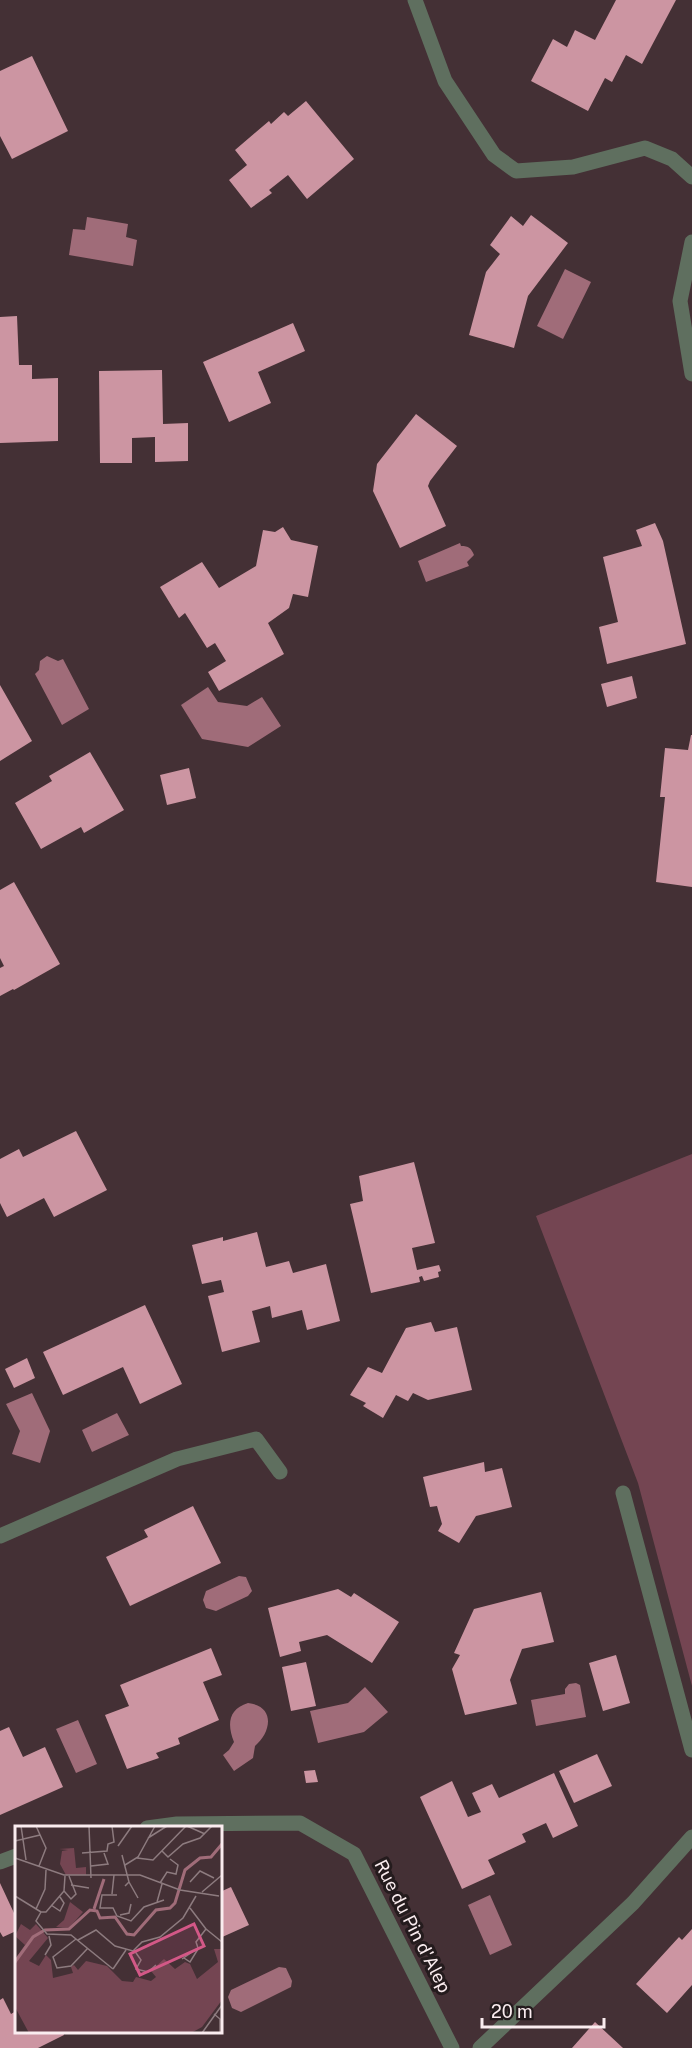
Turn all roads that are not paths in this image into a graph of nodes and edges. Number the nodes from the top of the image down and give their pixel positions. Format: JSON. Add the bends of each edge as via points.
{"nodes":[{"id":1,"x":415,"y":0,"type":"edge"},
{"id":2,"x":692,"y":177,"type":"edge"},
{"id":3,"x":692,"y":242,"type":"edge"},
{"id":4,"x":692,"y":374,"type":"edge"},
{"id":5,"x":280,"y":1472,"type":"dead end"},
{"id":6,"x":623,"y":1493,"type":"dead end"},
{"id":7,"x":0,"y":1536,"type":"edge"},
{"id":8,"x":692,"y":1750,"type":"edge"},
{"id":9,"x":157,"y":1826,"type":"edge"},
{"id":10,"x":692,"y":1837,"type":"edge"},
{"id":11,"x":15,"y":1856,"type":"edge"},
{"id":12,"x":0,"y":1862,"type":"edge"},
{"id":13,"x":452,"y":2048,"type":"edge"},
{"id":14,"x":480,"y":2048,"type":"edge"}],
"edges":[{"from":1,"to":2,"type":"street","via":[[446,81],[494,154],[516,171],[573,167],[645,148],[672,159]]},
{"from":3,"to":4,"type":"street","via":[[680,302]]},
{"from":5,"to":7,"type":"street","via":[[256,1439],[177,1459]]},
{"from":6,"to":8,"type":"street"},
{"from":9,"to":13,"type":"street","name":"Rue du Pin d'Alep","via":[[300,1823],[354,1854]]},
{"from":10,"to":14,"type":"street","via":[[633,1903]]},
{"from":11,"to":12,"type":"street"}]}
